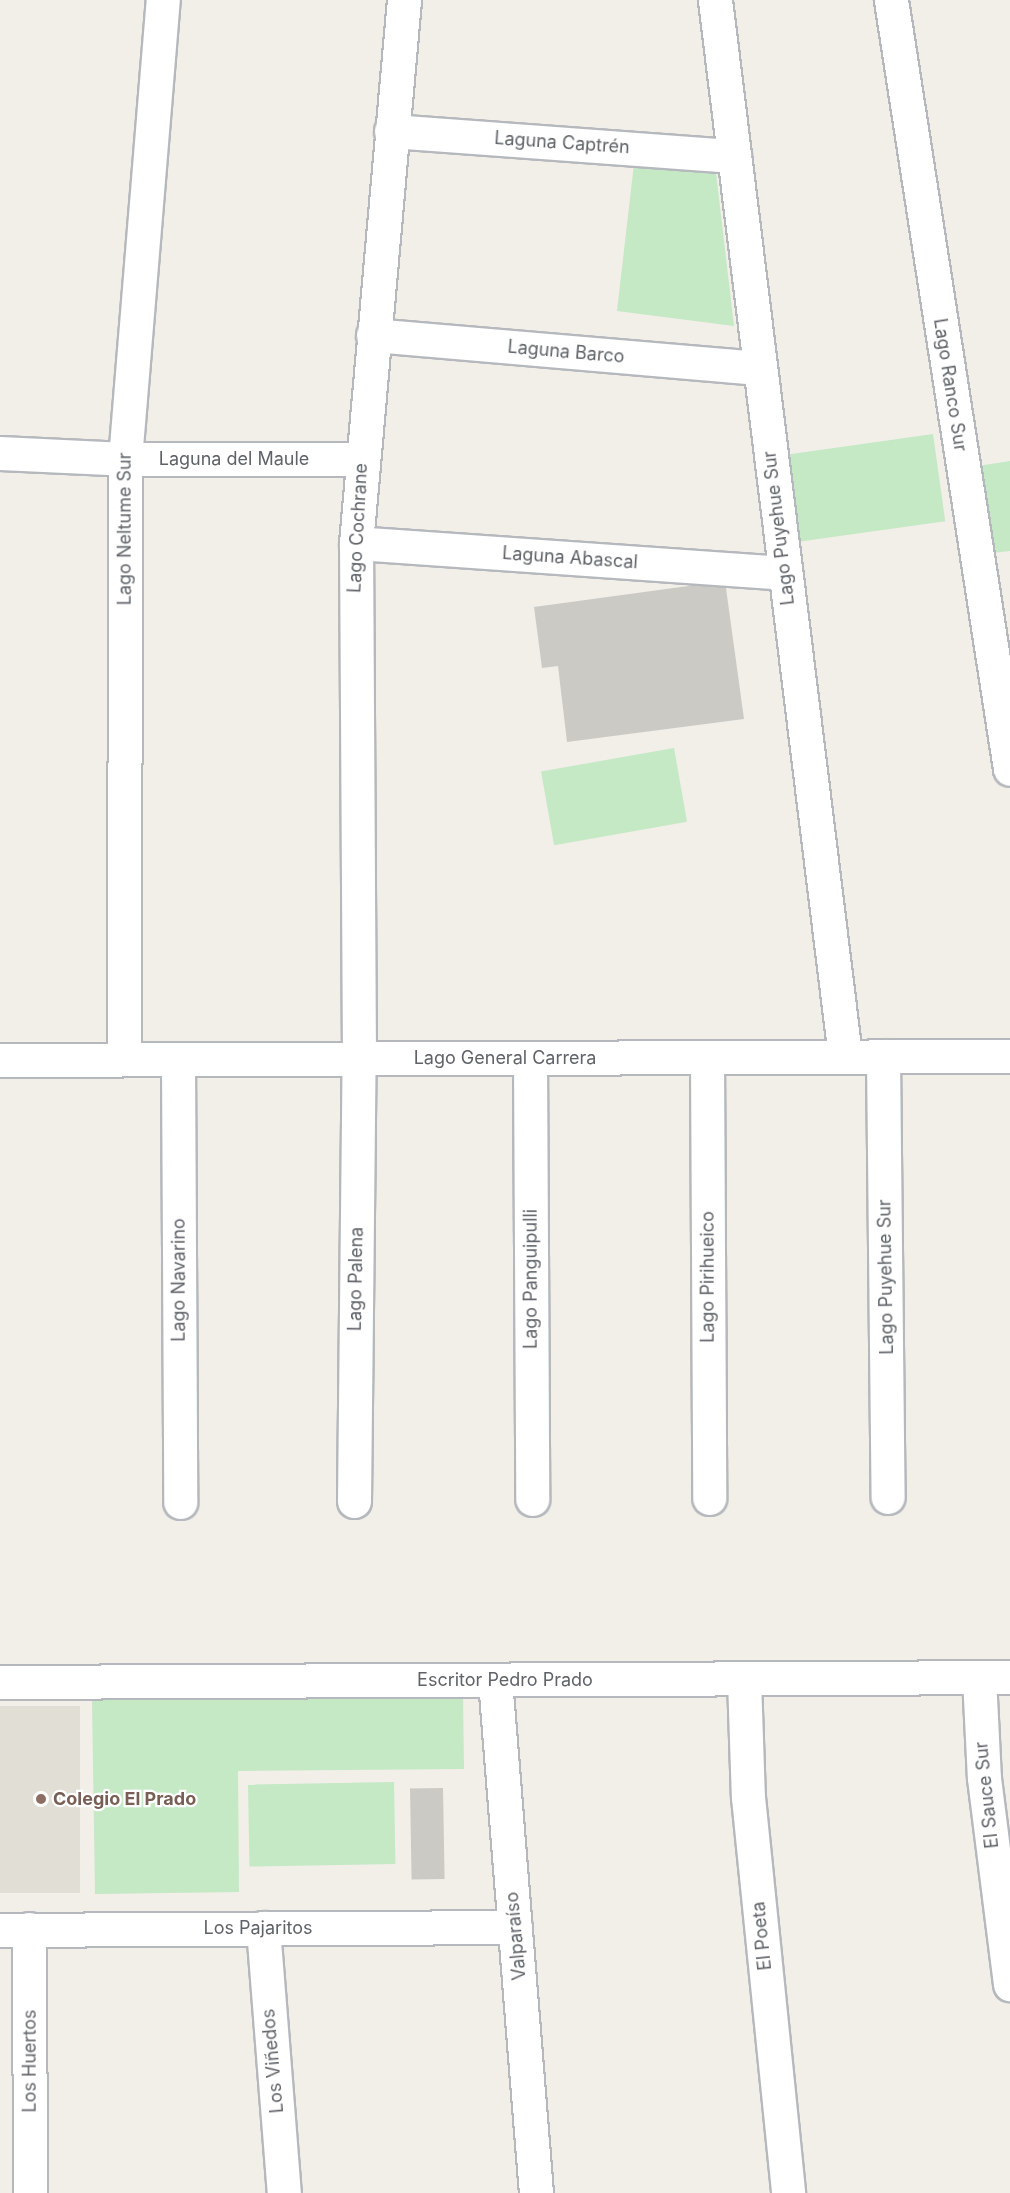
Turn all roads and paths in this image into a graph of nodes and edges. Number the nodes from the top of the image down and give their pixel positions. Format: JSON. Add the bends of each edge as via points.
{"nodes":[{"id":1,"x":163,"y":0,"type":"edge"},
{"id":2,"x":404,"y":0,"type":"edge"},
{"id":3,"x":715,"y":0,"type":"edge"},
{"id":4,"x":891,"y":0,"type":"edge"},
{"id":5,"x":391,"y":131,"type":"junction"},
{"id":6,"x":734,"y":156,"type":"junction"},
{"id":7,"x":373,"y":335,"type":"junction"},
{"id":8,"x":760,"y":368,"type":"junction"},
{"id":9,"x":0,"y":453,"type":"edge"},
{"id":10,"x":125,"y":459,"type":"junction"},
{"id":11,"x":361,"y":459,"type":"junction"},
{"id":12,"x":356,"y":543,"type":"junction"},
{"id":13,"x":785,"y":573,"type":"junction"},
{"id":14,"x":1010,"y":770,"type":"edge"},
{"id":15,"x":844,"y":1056,"type":"junction"},
{"id":16,"x":883,"y":1056,"type":"junction"},
{"id":17,"x":1010,"y":1056,"type":"edge"},
{"id":18,"x":707,"y":1057,"type":"junction"},
{"id":19,"x":359,"y":1058,"type":"junction"},
{"id":20,"x":530,"y":1058,"type":"junction"},
{"id":21,"x":124,"y":1059,"type":"junction"},
{"id":22,"x":178,"y":1059,"type":"junction"},
{"id":23,"x":0,"y":1060,"type":"edge"},
{"id":24,"x":888,"y":1497,"type":"dead end"},
{"id":25,"x":710,"y":1498,"type":"dead end"},
{"id":26,"x":532,"y":1499,"type":"dead end"},
{"id":27,"x":354,"y":1501,"type":"dead end"},
{"id":28,"x":180,"y":1502,"type":"dead end"},
{"id":29,"x":995,"y":1677,"type":"edge"},
{"id":30,"x":744,"y":1679,"type":"junction"},
{"id":31,"x":495,"y":1680,"type":"junction"},
{"id":32,"x":0,"y":1682,"type":"edge"},
{"id":33,"x":515,"y":1927,"type":"junction"},
{"id":34,"x":263,"y":1928,"type":"junction"},
{"id":35,"x":15,"y":1929,"type":"edge"},
{"id":36,"x":1010,"y":1984,"type":"edge"},
{"id":37,"x":30,"y":2193,"type":"edge"},
{"id":38,"x":284,"y":2193,"type":"edge"},
{"id":39,"x":536,"y":2193,"type":"edge"},
{"id":40,"x":788,"y":2193,"type":"edge"}],
"edges":[{"from":1,"to":10,"type":"street","name":"Lago Neltume Sur"},
{"from":2,"to":5,"type":"street","name":"Lago Cochrane"},
{"from":3,"to":6,"type":"street","name":"Lago Puyehue Sur"},
{"from":4,"to":14,"type":"street","name":"Lago Ranco Sur"},
{"from":5,"to":6,"type":"street","name":"Laguna Captrén"},
{"from":5,"to":7,"type":"street","name":"Lago Cochrane"},
{"from":6,"to":8,"type":"street","name":"Lago Puyehue Sur"},
{"from":7,"to":8,"type":"street","name":"Laguna Barco"},
{"from":7,"to":11,"type":"street","name":"Lago Cochrane"},
{"from":8,"to":13,"type":"street","name":"Lago Puyehue Sur"},
{"from":9,"to":10,"type":"street","name":"Laguna del Maule"},
{"from":10,"to":11,"type":"street","name":"Laguna del Maule"},
{"from":10,"to":21,"type":"street","name":"Lago Neltume Sur"},
{"from":11,"to":12,"type":"street","name":"Lago Cochrane"},
{"from":12,"to":13,"type":"street","name":"Laguna Abascal"},
{"from":12,"to":19,"type":"street","name":"Lago Cochrane"},
{"from":13,"to":15,"type":"street","name":"Lago Puyehue Sur"},
{"from":15,"to":16,"type":"street","name":"Lago General Carrera"},
{"from":15,"to":18,"type":"street","name":"Lago General Carrera"},
{"from":16,"to":17,"type":"street","name":"Lago General Carrera"},
{"from":16,"to":24,"type":"street","name":"Lago Puyehue Sur"},
{"from":18,"to":20,"type":"street","name":"Lago General Carrera"},
{"from":18,"to":25,"type":"street","name":"Lago Pirihueico"},
{"from":19,"to":20,"type":"street","name":"Lago General Carrera"},
{"from":19,"to":22,"type":"street","name":"Lago General Carrera"},
{"from":19,"to":27,"type":"street","name":"Lago Palena"},
{"from":20,"to":26,"type":"street","name":"Lago Panguipulli"},
{"from":21,"to":22,"type":"street","name":"Lago General Carrera"},
{"from":21,"to":23,"type":"street","name":"Lago General Carrera"},
{"from":22,"to":28,"type":"street","name":"Lago Navarino"},
{"from":29,"to":30,"type":"street","name":"Escritor Pedro Prado"},
{"from":29,"to":36,"type":"street","name":"El Sauce Sur","via":[[984,1778]]},
{"from":30,"to":31,"type":"street","name":"Escritor Pedro Prado"},
{"from":30,"to":40,"type":"street","name":"El Poeta","via":[[748,1797]]},
{"from":31,"to":32,"type":"street","name":"Escritor Pedro Prado"},
{"from":31,"to":33,"type":"street","name":"Valparaíso"},
{"from":33,"to":34,"type":"street","name":"Los Pajaritos"},
{"from":33,"to":39,"type":"street","name":"Valparaíso"},
{"from":34,"to":35,"type":"street","name":"Los Pajaritos"},
{"from":34,"to":38,"type":"street","name":"Los Viñedos"},
{"from":35,"to":37,"type":"street","name":"Los Huertos"}]}
